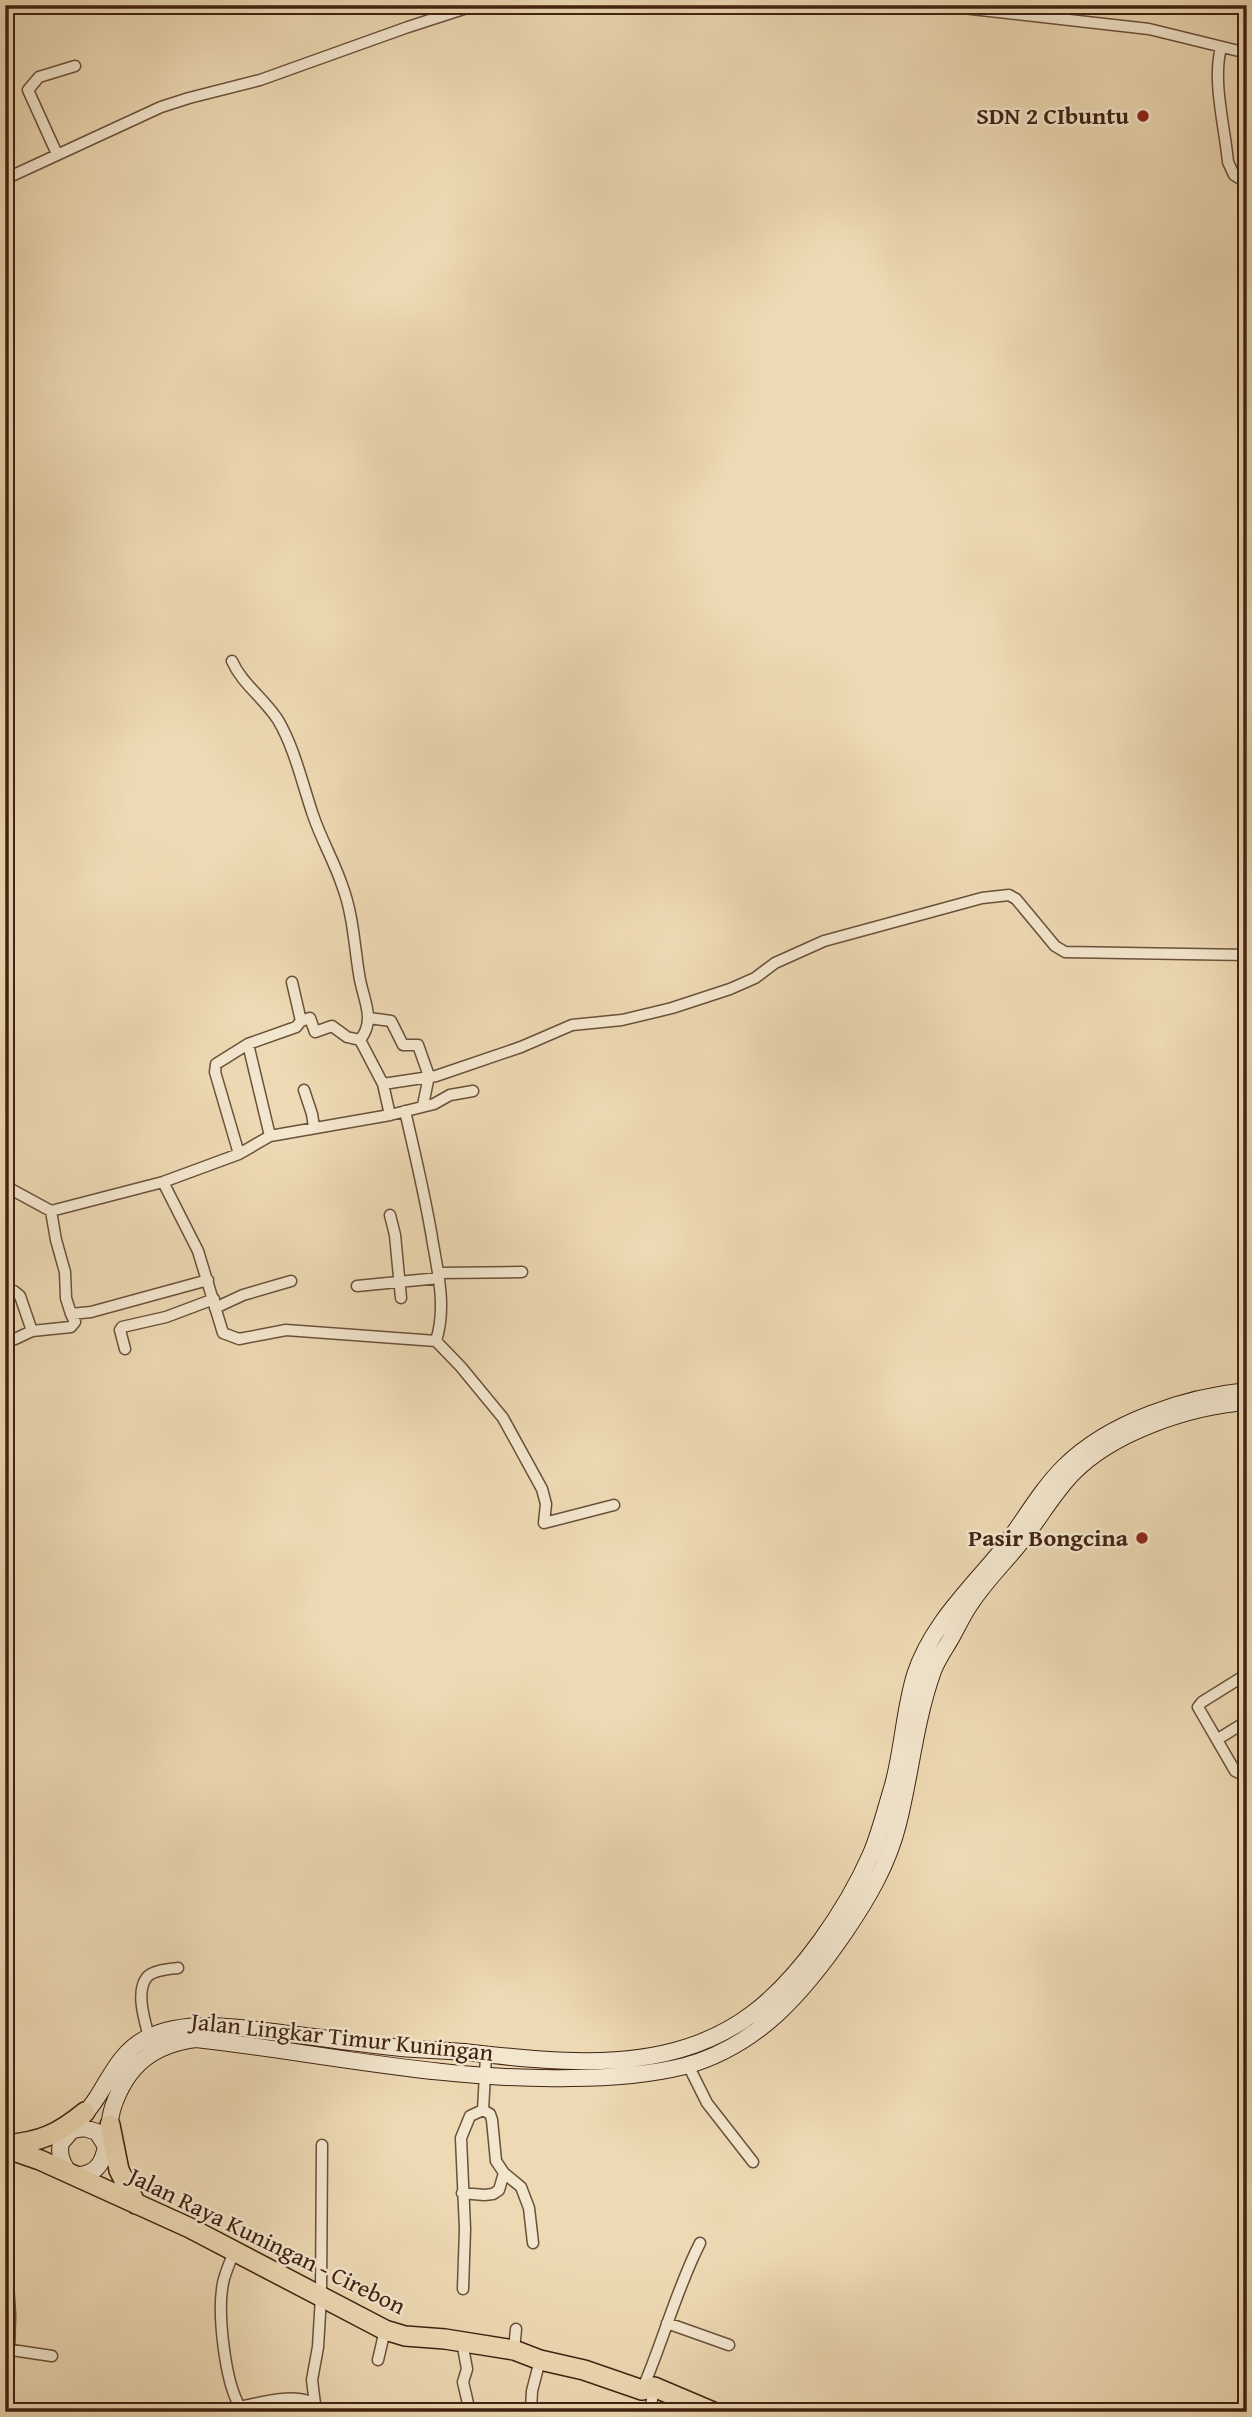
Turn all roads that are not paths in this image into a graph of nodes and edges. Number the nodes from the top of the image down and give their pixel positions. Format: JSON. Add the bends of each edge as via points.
{"nodes":[{"id":1,"x":476,"y":5,"type":"edge"},
{"id":2,"x":936,"y":5,"type":"edge"},
{"id":3,"x":1221,"y":48,"type":"junction"},
{"id":4,"x":1247,"y":53,"type":"edge"},
{"id":5,"x":75,"y":66,"type":"dead end"},
{"id":6,"x":57,"y":154,"type":"junction"},
{"id":7,"x":5,"y":179,"type":"edge"},
{"id":8,"x":1247,"y":183,"type":"edge"},
{"id":9,"x":232,"y":661,"type":"dead end"},
{"id":10,"x":1247,"y":954,"type":"edge"},
{"id":11,"x":292,"y":982,"type":"dead end"},
{"id":12,"x":369,"y":1018,"type":"junction"},
{"id":13,"x":301,"y":1021,"type":"junction"},
{"id":14,"x":360,"y":1040,"type":"junction"},
{"id":15,"x":248,"y":1044,"type":"junction"},
{"id":16,"x":429,"y":1076,"type":"junction"},
{"id":17,"x":383,"y":1084,"type":"junction"},
{"id":18,"x":304,"y":1090,"type":"dead end"},
{"id":19,"x":473,"y":1091,"type":"dead end"},
{"id":20,"x":423,"y":1105,"type":"junction"},
{"id":21,"x":405,"y":1111,"type":"junction"},
{"id":22,"x":390,"y":1115,"type":"junction"},
{"id":23,"x":314,"y":1128,"type":"junction"},
{"id":24,"x":270,"y":1136,"type":"junction"},
{"id":25,"x":239,"y":1154,"type":"junction"},
{"id":26,"x":163,"y":1182,"type":"junction"},
{"id":27,"x":8,"y":1187,"type":"edge"},
{"id":28,"x":5,"y":1202,"type":"edge"},
{"id":29,"x":51,"y":1210,"type":"junction"},
{"id":30,"x":390,"y":1215,"type":"dead end"},
{"id":31,"x":522,"y":1272,"type":"dead end"},
{"id":32,"x":438,"y":1275,"type":"junction"},
{"id":33,"x":208,"y":1280,"type":"junction"},
{"id":34,"x":291,"y":1281,"type":"dead end"},
{"id":35,"x":399,"y":1282,"type":"junction"},
{"id":36,"x":357,"y":1286,"type":"dead end"},
{"id":37,"x":14,"y":1291,"type":"dead end"},
{"id":38,"x":401,"y":1298,"type":"dead end"},
{"id":39,"x":215,"y":1304,"type":"junction"},
{"id":40,"x":71,"y":1314,"type":"junction"},
{"id":41,"x":32,"y":1331,"type":"junction"},
{"id":42,"x":5,"y":1340,"type":"edge"},
{"id":43,"x":436,"y":1341,"type":"junction"},
{"id":44,"x":125,"y":1349,"type":"dead end"},
{"id":45,"x":1247,"y":1391,"type":"edge"},
{"id":46,"x":1247,"y":1402,"type":"edge"},
{"id":47,"x":614,"y":1505,"type":"dead end"},
{"id":48,"x":1247,"y":1674,"type":"edge"},
{"id":49,"x":1247,"y":1721,"type":"edge"},
{"id":50,"x":1218,"y":1738,"type":"junction"},
{"id":51,"x":1247,"y":1770,"type":"edge"},
{"id":52,"x":178,"y":1968,"type":"dead end"},
{"id":53,"x":149,"y":2037,"type":"junction"},
{"id":54,"x":486,"y":2056,"type":"junction"},
{"id":55,"x":688,"y":2065,"type":"junction"},
{"id":56,"x":484,"y":2076,"type":"junction"},
{"id":57,"x":91,"y":2105,"type":"junction"},
{"id":58,"x":483,"y":2110,"type":"junction"},
{"id":59,"x":111,"y":2117,"type":"junction"},
{"id":60,"x":72,"y":2130,"type":"junction"},
{"id":61,"x":322,"y":2145,"type":"dead end"},
{"id":62,"x":5,"y":2147,"type":"edge"},
{"id":63,"x":107,"y":2148,"type":"junction"},
{"id":64,"x":753,"y":2162,"type":"dead end"},
{"id":65,"x":503,"y":2173,"type":"junction"},
{"id":66,"x":71,"y":2175,"type":"junction"},
{"id":67,"x":462,"y":2193,"type":"junction"},
{"id":68,"x":135,"y":2204,"type":"junction"},
{"id":69,"x":5,"y":2236,"type":"edge"},
{"id":70,"x":533,"y":2243,"type":"dead end"},
{"id":71,"x":700,"y":2243,"type":"dead end"},
{"id":72,"x":234,"y":2252,"type":"junction"},
{"id":73,"x":463,"y":2289,"type":"dead end"},
{"id":74,"x":321,"y":2297,"type":"junction"},
{"id":75,"x":667,"y":2323,"type":"junction"},
{"id":76,"x":516,"y":2329,"type":"dead end"},
{"id":77,"x":385,"y":2330,"type":"junction"},
{"id":78,"x":462,"y":2342,"type":"junction"},
{"id":79,"x":729,"y":2345,"type":"dead end"},
{"id":80,"x":7,"y":2349,"type":"edge"},
{"id":81,"x":514,"y":2350,"type":"junction"},
{"id":82,"x":52,"y":2356,"type":"dead end"},
{"id":83,"x":378,"y":2360,"type":"dead end"},
{"id":84,"x":540,"y":2360,"type":"junction"},
{"id":85,"x":648,"y":2389,"type":"junction"},
{"id":86,"x":241,"y":2409,"type":"edge"},
{"id":87,"x":316,"y":2409,"type":"edge"},
{"id":88,"x":531,"y":2409,"type":"dead end"},
{"id":89,"x":470,"y":2412,"type":"edge"},
{"id":90,"x":650,"y":2412,"type":"edge"},
{"id":91,"x":713,"y":2412,"type":"edge"}],
"edges":[{"from":1,"to":6,"type":"street","via":[[260,80],[189,97]]},
{"from":2,"to":3,"type":"street","via":[[1149,29]]},
{"from":3,"to":4,"type":"street"},
{"from":3,"to":8,"type":"street","via":[[1219,78],[1228,162],[1234,175]]},
{"from":5,"to":6,"type":"street","via":[[39,77],[28,90]]},
{"from":6,"to":7,"type":"street"},
{"from":9,"to":12,"type":"street","via":[[238,675],[266,702],[292,750],[354,926]]},
{"from":10,"to":16,"type":"street","via":[[1065,953],[1016,899],[1009,895],[982,898],[824,941],[775,963],[755,978],[705,997],[622,1020],[572,1025],[521,1047]]},
{"from":11,"to":13,"type":"street"},
{"from":12,"to":14,"type":"street","via":[[368,1030]]},
{"from":12,"to":16,"type":"street","via":[[391,1021],[403,1045],[418,1045]]},
{"from":13,"to":14,"type":"street","via":[[310,1018],[315,1032],[332,1026]]},
{"from":13,"to":15,"type":"street","via":[[296,1027]]},
{"from":14,"to":17,"type":"street"},
{"from":15,"to":24,"type":"street"},
{"from":15,"to":25,"type":"street","via":[[214,1067]]},
{"from":16,"to":17,"type":"street"},
{"from":16,"to":20,"type":"street"},
{"from":17,"to":22,"type":"street"},
{"from":18,"to":23,"type":"street"},
{"from":19,"to":20,"type":"street"},
{"from":20,"to":21,"type":"street"},
{"from":21,"to":22,"type":"street"},
{"from":21,"to":32,"type":"street"},
{"from":22,"to":23,"type":"street"},
{"from":23,"to":24,"type":"street"},
{"from":24,"to":25,"type":"street"},
{"from":25,"to":26,"type":"street"},
{"from":26,"to":29,"type":"street"},
{"from":26,"to":33,"type":"street"},
{"from":27,"to":28,"type":"street"},
{"from":27,"to":29,"type":"street"},
{"from":29,"to":40,"type":"street"},
{"from":30,"to":35,"type":"street"},
{"from":31,"to":32,"type":"street"},
{"from":32,"to":35,"type":"street"},
{"from":32,"to":43,"type":"street","via":[[441,1324]]},
{"from":33,"to":39,"type":"street"},
{"from":33,"to":40,"type":"street"},
{"from":34,"to":39,"type":"street"},
{"from":35,"to":36,"type":"street"},
{"from":35,"to":38,"type":"street"},
{"from":37,"to":41,"type":"street"},
{"from":39,"to":43,"type":"street","via":[[223,1333],[239,1339],[286,1330]]},
{"from":39,"to":44,"type":"street","via":[[122,1327]]},
{"from":40,"to":41,"type":"street","via":[[75,1322],[71,1327]]},
{"from":41,"to":42,"type":"street"},
{"from":43,"to":47,"type":"street","via":[[503,1418],[542,1489],[544,1523]]},
{"from":45,"to":54,"type":"main road","name":"Jalan Lingkar Timur Kuningan","via":[[1195,1399],[1142,1418],[1081,1452],[1051,1483],[943,1620],[926,1650],[916,1672],[894,1781],[871,1854],[815,1949],[754,2012],[723,2034],[668,2055],[615,2060]]},
{"from":46,"to":55,"type":"main road","name":"Jalan Lingkar Timur Kuningan","via":[[1188,1413],[1141,1429],[1094,1455],[1057,1491],[971,1602],[935,1666],[923,1702],[898,1827],[870,1895],[816,1974],[786,2008],[738,2042]]},
{"from":48,"to":50,"type":"street","via":[[1198,1704],[1198,1712]]},
{"from":49,"to":50,"type":"street"},
{"from":50,"to":51,"type":"street","via":[[1235,1771]]},
{"from":52,"to":53,"type":"street","via":[[146,1979],[142,2004]]},
{"from":53,"to":54,"type":"main road","name":"Jalan Lingkar Timur Kuningan","via":[[209,2027]]},
{"from":53,"to":57,"type":"main road","name":"Jalan Lingkar Timur Kuningan","via":[[130,2049]]},
{"from":54,"to":56,"type":"street"},
{"from":55,"to":56,"type":"main road","name":"Jalan Lingkar Timur Kuningan","via":[[602,2078]]},
{"from":55,"to":64,"type":"street","via":[[707,2103]]},
{"from":56,"to":58,"type":"street"},
{"from":56,"to":59,"type":"main road","name":"Jalan Lingkar Timur Kuningan","via":[[196,2039],[158,2048],[133,2070],[119,2091]]},
{"from":57,"to":59,"type":"main road"},
{"from":57,"to":60,"type":"main road","name":"Jalan Lingkar Timur Kuningan"},
{"from":57,"to":62,"type":"highway","via":[[61,2131]]},
{"from":58,"to":65,"type":"street","via":[[490,2114],[496,2161]]},
{"from":58,"to":67,"type":"street","via":[[470,2116],[461,2138]]},
{"from":59,"to":63,"type":"main road","name":"Jalan Lingkar Timur Kuningan"},
{"from":59,"to":68,"type":"highway","via":[[119,2170]]},
{"from":60,"to":63,"type":"main road","via":[[97,2132]]},
{"from":60,"to":66,"type":"main road","name":"Jalan Lingkar Timur Kuningan","via":[[59,2151]]},
{"from":61,"to":74,"type":"street"},
{"from":62,"to":66,"type":"highway","name":"Jalan Raya Kuningan - Cirebon"},
{"from":63,"to":66,"type":"main road","name":"Jalan Lingkar Timur Kuningan","via":[[91,2174]]},
{"from":65,"to":67,"type":"street","via":[[499,2190],[493,2194]]},
{"from":65,"to":70,"type":"street","via":[[522,2186]]},
{"from":66,"to":68,"type":"highway","name":"Jalan Raya Kuningan - Cirebon"},
{"from":67,"to":73,"type":"street"},
{"from":68,"to":72,"type":"highway","name":"Jalan Raya Kuningan - Cirebon"},
{"from":69,"to":80,"type":"street","via":[[10,2315]]},
{"from":71,"to":75,"type":"street"},
{"from":72,"to":74,"type":"highway","name":"Jalan Raya Kuningan - Cirebon"},
{"from":72,"to":86,"type":"street","via":[[220,2309],[227,2364]]},
{"from":74,"to":77,"type":"highway","name":"Jalan Raya Kuningan - Cirebon"},
{"from":74,"to":87,"type":"street","via":[[312,2380]]},
{"from":75,"to":79,"type":"street"},
{"from":75,"to":85,"type":"street"},
{"from":76,"to":81,"type":"street"},
{"from":77,"to":78,"type":"highway","name":"Jalan Raya Kuningan - Cirebon"},
{"from":77,"to":83,"type":"street"},
{"from":78,"to":81,"type":"highway","name":"Jalan Raya Kuningan - Cirebon"},
{"from":78,"to":89,"type":"street","via":[[467,2369],[463,2382]]},
{"from":80,"to":82,"type":"street"},
{"from":81,"to":84,"type":"highway","name":"Jalan Raya Kuningan - Cirebon"},
{"from":84,"to":85,"type":"highway","name":"Jalan Raya Kuningan - Cirebon"},
{"from":84,"to":88,"type":"street"},
{"from":85,"to":90,"type":"street"},
{"from":85,"to":91,"type":"highway","name":"Jalan Raya Kuningan - Cirebon"},
{"from":86,"to":87,"type":"street","via":[[288,2399],[309,2400]]}]}
